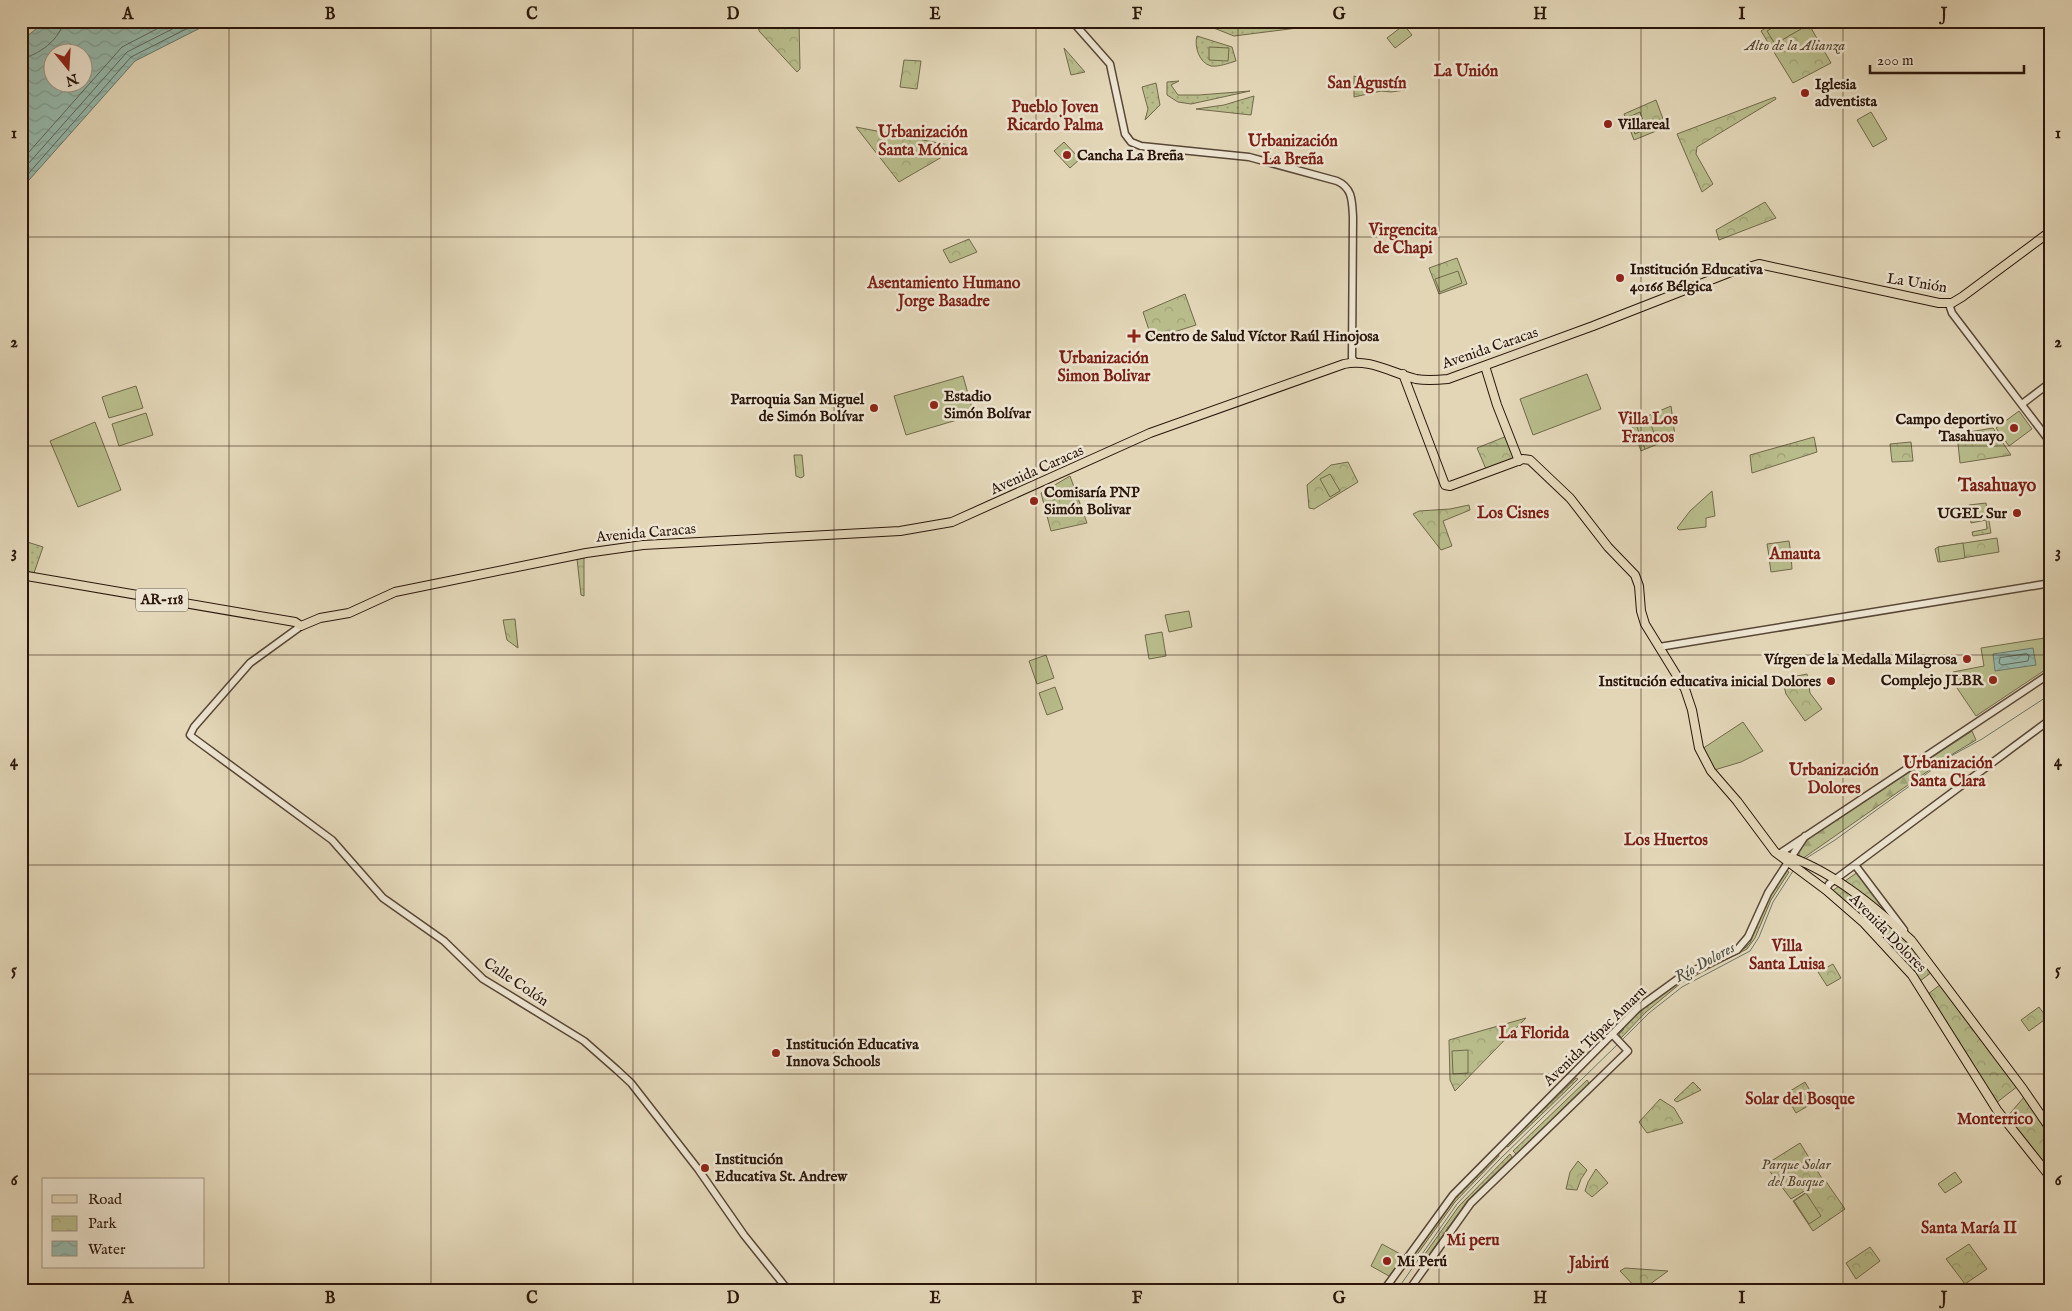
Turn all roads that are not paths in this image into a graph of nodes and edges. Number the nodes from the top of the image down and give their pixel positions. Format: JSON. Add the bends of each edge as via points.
{"nodes":[{"id":1,"x":1072,"y":21,"type":"edge"},
{"id":2,"x":2051,"y":230,"type":"edge"},
{"id":3,"x":1759,"y":264,"type":"joint"},
{"id":4,"x":1949,"y":304,"type":"junction"},
{"id":5,"x":1355,"y":362,"type":"junction"},
{"id":6,"x":1485,"y":366,"type":"junction"},
{"id":7,"x":1403,"y":374,"type":"junction"},
{"id":8,"x":2051,"y":382,"type":"edge"},
{"id":9,"x":2022,"y":404,"type":"junction"},
{"id":10,"x":2051,"y":443,"type":"edge"},
{"id":11,"x":1523,"y":460,"type":"junction"},
{"id":12,"x":21,"y":575,"type":"edge"},
{"id":13,"x":2051,"y":583,"type":"edge"},
{"id":14,"x":301,"y":626,"type":"junction"},
{"id":15,"x":1659,"y":647,"type":"junction"},
{"id":16,"x":2051,"y":673,"type":"edge"},
{"id":17,"x":2051,"y":719,"type":"edge"},
{"id":18,"x":190,"y":735,"type":"joint"},
{"id":19,"x":1805,"y":836,"type":"junction"},
{"id":20,"x":1779,"y":854,"type":"junction"},
{"id":21,"x":1793,"y":863,"type":"junction"},
{"id":22,"x":1856,"y":865,"type":"junction"},
{"id":23,"x":1835,"y":881,"type":"junction"},
{"id":24,"x":1826,"y":890,"type":"junction"},
{"id":25,"x":1911,"y":940,"type":"junction"},
{"id":26,"x":1613,"y":1036,"type":"junction"},
{"id":27,"x":2051,"y":1130,"type":"edge"},
{"id":28,"x":2051,"y":1178,"type":"edge"},
{"id":29,"x":788,"y":1290,"type":"edge"},
{"id":30,"x":1384,"y":1290,"type":"edge"},
{"id":31,"x":1409,"y":1290,"type":"edge"}],
"edges":[{"from":1,"to":5,"type":"street","via":[[1110,64],[1125,134],[1131,142],[1141,146],[1249,157],[1337,181],[1350,192],[1353,218],[1352,358]]},
{"from":2,"to":4,"type":"main road","name":"La Unión"},
{"from":3,"to":4,"type":"main road","name":"La Unión"},
{"from":3,"to":6,"type":"main road","name":"Avenida Caracas","via":[[1730,272]]},
{"from":4,"to":9,"type":"street","via":[[1952,313]]},
{"from":5,"to":7,"type":"main road","name":"Avenida Caracas"},
{"from":5,"to":14,"type":"main road","name":"Avenida Caracas","via":[[1150,432],[952,522],[900,530],[603,550],[395,592],[349,614],[320,618]]},
{"from":6,"to":7,"type":"main road","name":"Avenida Caracas","via":[[1431,380]]},
{"from":6,"to":11,"type":"main road","via":[[1496,405]]},
{"from":7,"to":11,"type":"main road","via":[[1447,486]]},
{"from":8,"to":9,"type":"street"},
{"from":9,"to":10,"type":"street"},
{"from":11,"to":15,"type":"main road","via":[[1537,466],[1570,498],[1608,547],[1632,569],[1639,586],[1642,617]]},
{"from":12,"to":14,"type":"main road","number":"AR-118","via":[[296,622]]},
{"from":13,"to":15,"type":"street"},
{"from":14,"to":18,"type":"street","name":"Avenida Caracas","via":[[250,663]]},
{"from":15,"to":20,"type":"main road","via":[[1685,690],[1703,757]]},
{"from":16,"to":19,"type":"street"},
{"from":17,"to":22,"type":"street"},
{"from":18,"to":29,"type":"street","name":"Calle Colón","via":[[332,840],[383,898],[444,941],[483,979],[584,1041],[617,1070],[631,1083],[698,1169]]},
{"from":19,"to":20,"type":"street"},
{"from":19,"to":21,"type":"street","name":"Avenida Túpac Amaru","via":[[1797,846]]},
{"from":20,"to":21,"type":"main road","name":"Avenida Dolores"},
{"from":21,"to":23,"type":"main road","name":"Avenida Dolores","via":[[1805,864]]},
{"from":21,"to":24,"type":"main road","name":"Avenida Dolores"},
{"from":21,"to":26,"type":"street","name":"Avenida Túpac Amaru","via":[[1768,893],[1740,947],[1682,976],[1638,1008]]},
{"from":22,"to":23,"type":"street"},
{"from":22,"to":25,"type":"street","name":"Avenida Dolores"},
{"from":23,"to":24,"type":"street"},
{"from":23,"to":25,"type":"main road","name":"Avenida Dolores"},
{"from":24,"to":28,"type":"main road","name":"Avenida Dolores","via":[[1864,924],[1912,975],[1997,1110]]},
{"from":25,"to":27,"type":"main road","name":"Avenida Dolores"},
{"from":26,"to":30,"type":"street","name":"Avenida Túpac Amaru","via":[[1453,1195]]},
{"from":26,"to":31,"type":"street","via":[[1627,1050],[1471,1203]]}]}
